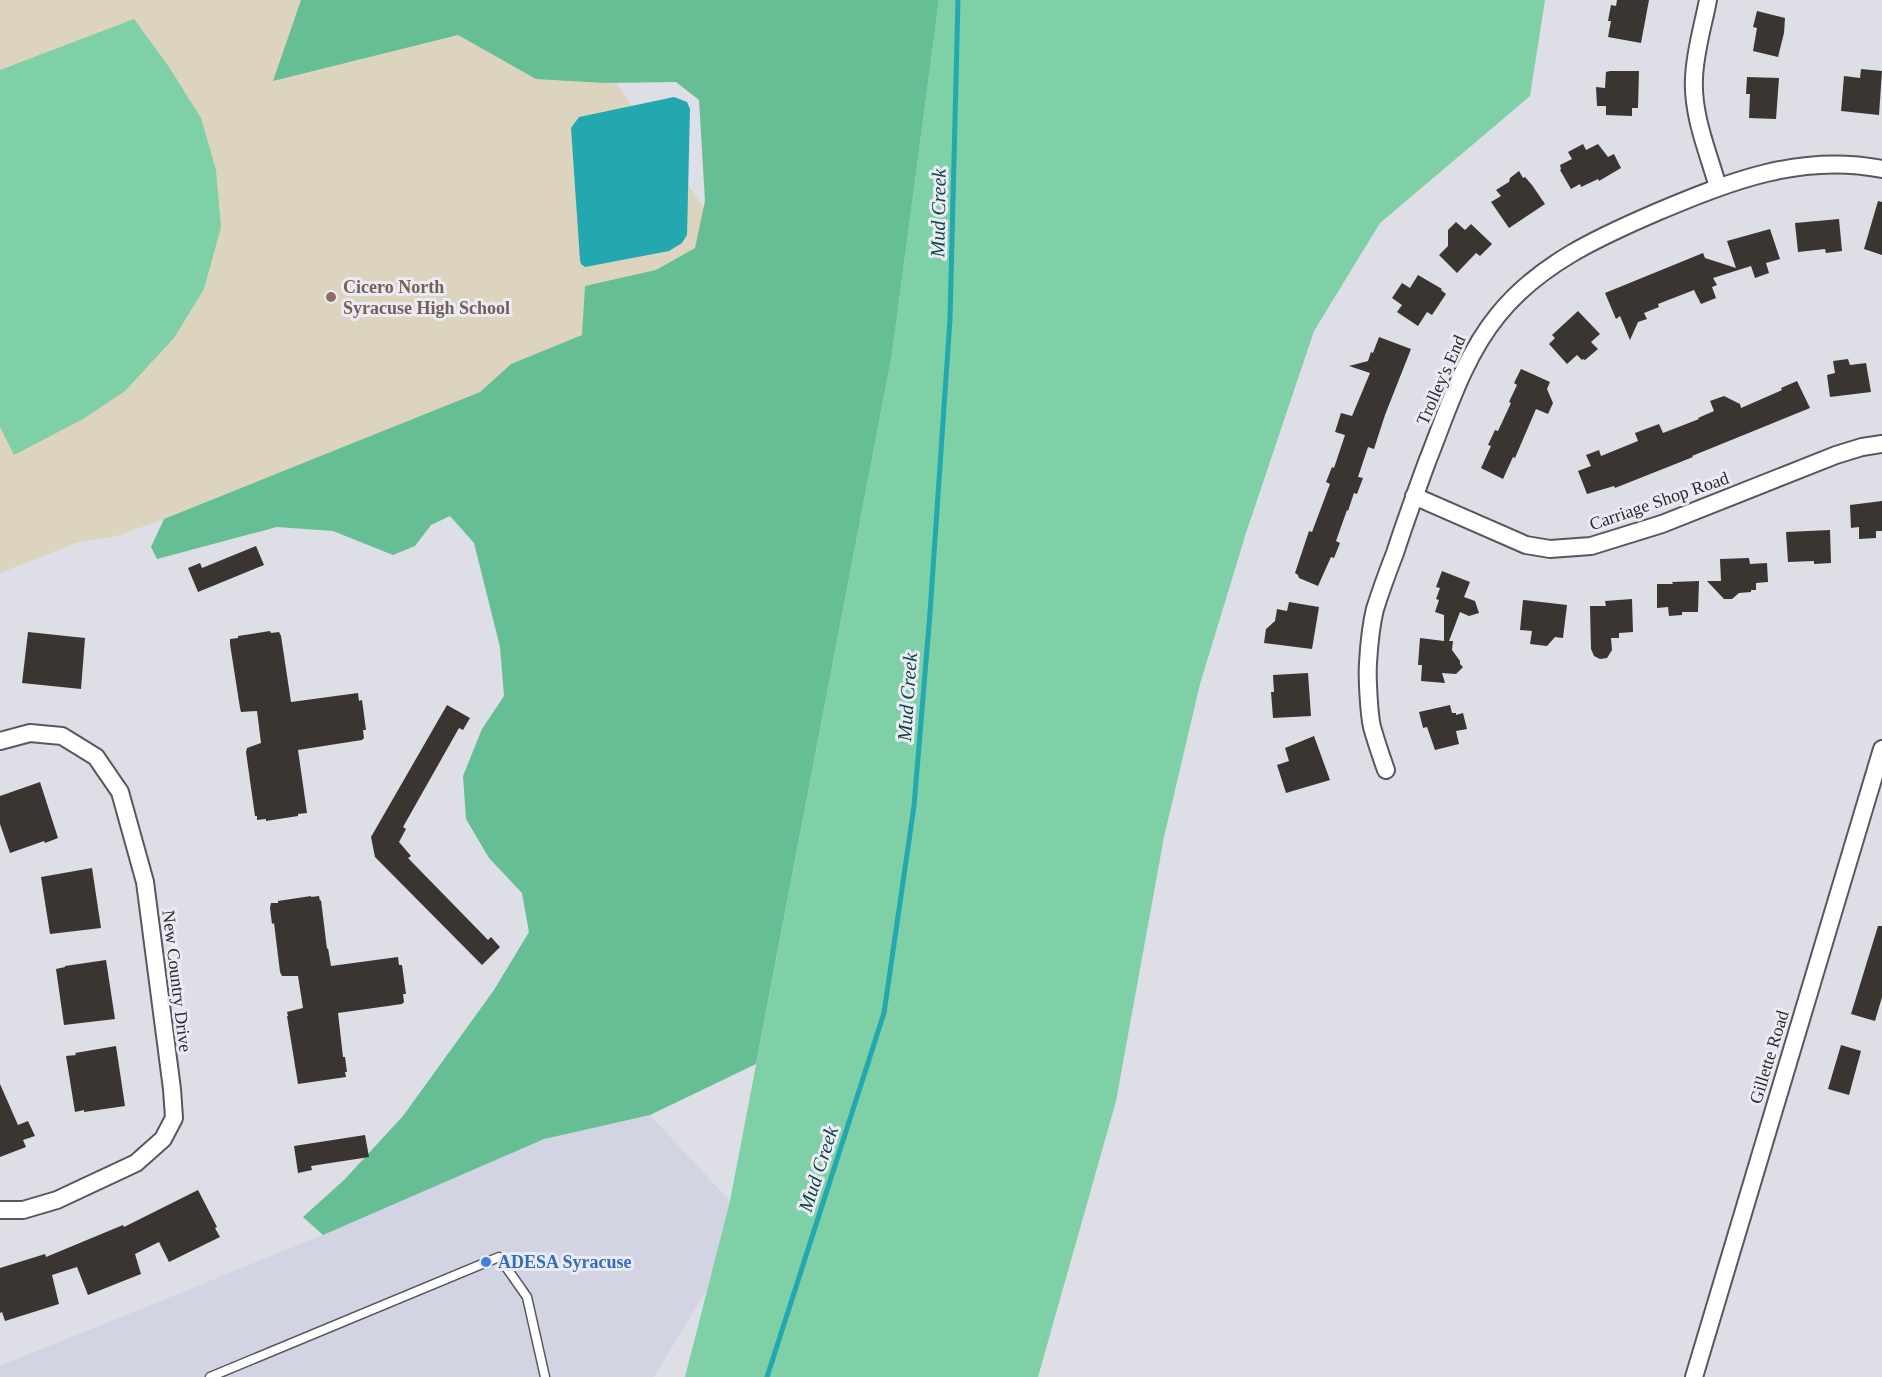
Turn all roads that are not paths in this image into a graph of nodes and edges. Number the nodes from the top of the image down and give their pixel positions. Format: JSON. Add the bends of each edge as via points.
{"nodes":[{"id":1,"x":1708,"y":0,"type":"edge"},
{"id":2,"x":1882,"y":169,"type":"edge"},
{"id":3,"x":1718,"y":187,"type":"junction"},
{"id":4,"x":1882,"y":444,"type":"edge"},
{"id":5,"x":1414,"y":496,"type":"junction"},
{"id":6,"x":0,"y":741,"type":"edge"},
{"id":7,"x":1882,"y":749,"type":"edge"},
{"id":8,"x":1386,"y":770,"type":"dead end"},
{"id":9,"x":0,"y":1210,"type":"edge"},
{"id":10,"x":210,"y":1377,"type":"edge"},
{"id":11,"x":545,"y":1377,"type":"edge"},
{"id":12,"x":1694,"y":1377,"type":"edge"}],
"edges":[{"from":1,"to":3,"type":"street","via":[[1696,54],[1694,88]]},
{"from":2,"to":3,"type":"street","name":"Trolley's End","via":[[1856,164],[1798,167]]},
{"from":3,"to":5,"type":"street","name":"Trolley's End","via":[[1600,237],[1559,260],[1499,314],[1476,344],[1457,384]]},
{"from":4,"to":5,"type":"street","name":"Carriage Shop Road","via":[[1836,455],[1662,524],[1591,546],[1550,549],[1526,545]]},
{"from":5,"to":8,"type":"street","name":"Trolley's End","via":[[1375,611],[1367,665],[1371,724]]},
{"from":6,"to":9,"type":"street","name":"New Country Drive","via":[[30,732],[62,736],[96,757],[120,792],[145,882],[174,1118],[163,1139],[136,1163],[57,1200],[23,1210]]},
{"from":7,"to":12,"type":"street","name":"Gillette Road"},
{"from":10,"to":11,"type":"lane","via":[[499,1257],[527,1297]]}]}
